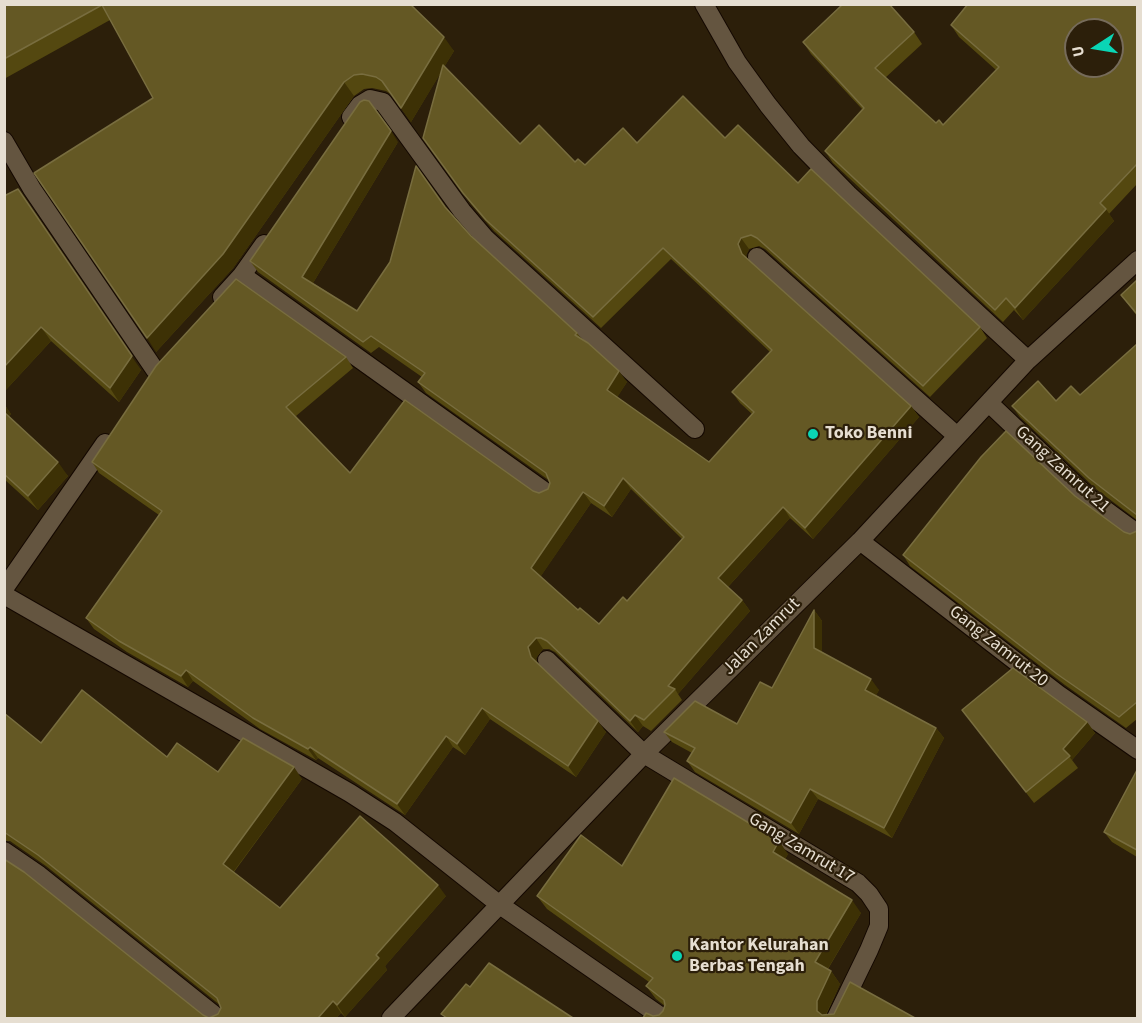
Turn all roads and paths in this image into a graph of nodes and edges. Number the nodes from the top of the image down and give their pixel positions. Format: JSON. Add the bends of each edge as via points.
{"nodes":[{"id":1,"x":704,"y":4,"type":"edge"},
{"id":2,"x":340,"y":133,"type":"edge"},
{"id":3,"x":4,"y":141,"type":"edge"},
{"id":4,"x":32,"y":189,"type":"junction"},
{"id":5,"x":14,"y":198,"type":"edge"},
{"id":6,"x":275,"y":228,"type":"edge"},
{"id":7,"x":756,"y":257,"type":"edge"},
{"id":8,"x":1137,"y":260,"type":"edge"},
{"id":9,"x":242,"y":275,"type":"junction"},
{"id":10,"x":210,"y":310,"type":"edge"},
{"id":11,"x":171,"y":353,"type":"edge"},
{"id":12,"x":1028,"y":360,"type":"junction"},
{"id":13,"x":155,"y":370,"type":"junction"},
{"id":14,"x":142,"y":389,"type":"edge"},
{"id":15,"x":989,"y":403,"type":"junction"},
{"id":16,"x":116,"y":427,"type":"edge"},
{"id":17,"x":695,"y":429,"type":"dead end"},
{"id":18,"x":957,"y":436,"type":"junction"},
{"id":19,"x":548,"y":493,"type":"edge"},
{"id":20,"x":1137,"y":534,"type":"edge"},
{"id":21,"x":860,"y":541,"type":"junction"},
{"id":22,"x":4,"y":590,"type":"edge"},
{"id":23,"x":4,"y":595,"type":"edge"},
{"id":24,"x":547,"y":660,"type":"edge"},
{"id":25,"x":1137,"y":750,"type":"edge"},
{"id":26,"x":644,"y":754,"type":"junction"},
{"id":27,"x":4,"y":851,"type":"edge"},
{"id":28,"x":500,"y":905,"type":"junction"},
{"id":29,"x":218,"y":1018,"type":"edge"},
{"id":30,"x":391,"y":1018,"type":"edge"},
{"id":31,"x":663,"y":1018,"type":"edge"},
{"id":32,"x":836,"y":1018,"type":"edge"}],
"edges":[{"from":1,"to":12,"type":"street","via":[[737,62],[801,146]]},
{"from":2,"to":17,"type":"street","via":[[360,105],[370,99],[383,102],[486,239]]},
{"from":3,"to":4,"type":"street"},
{"from":4,"to":5,"type":"street"},
{"from":4,"to":13,"type":"street"},
{"from":6,"to":9,"type":"street"},
{"from":7,"to":18,"type":"street"},
{"from":8,"to":12,"type":"street","name":"Jalan Zamrut"},
{"from":9,"to":10,"type":"street"},
{"from":9,"to":19,"type":"street"},
{"from":11,"to":13,"type":"street"},
{"from":12,"to":15,"type":"street","name":"Jalan Zamrut"},
{"from":13,"to":14,"type":"street"},
{"from":15,"to":18,"type":"street","name":"Jalan Zamrut"},
{"from":15,"to":20,"type":"street","name":"Gang Zamrut 21","via":[[1089,498]]},
{"from":16,"to":22,"type":"street"},
{"from":18,"to":21,"type":"street","name":"Jalan Zamrut"},
{"from":21,"to":25,"type":"street","name":"Gang Zamrut 20"},
{"from":21,"to":26,"type":"street","name":"Jalan Zamrut"},
{"from":23,"to":28,"type":"street","via":[[350,793],[395,822]]},
{"from":24,"to":26,"type":"street","name":"Gang Zamrut 17"},
{"from":26,"to":28,"type":"street","name":"Jalan Zamrut"},
{"from":26,"to":32,"type":"street","name":"Gang Zamrut 17","via":[[858,883],[869,894],[879,909],[879,926]]},
{"from":27,"to":29,"type":"street"},
{"from":28,"to":30,"type":"street","name":"Jalan Zamrut"},
{"from":28,"to":31,"type":"street"}]}
